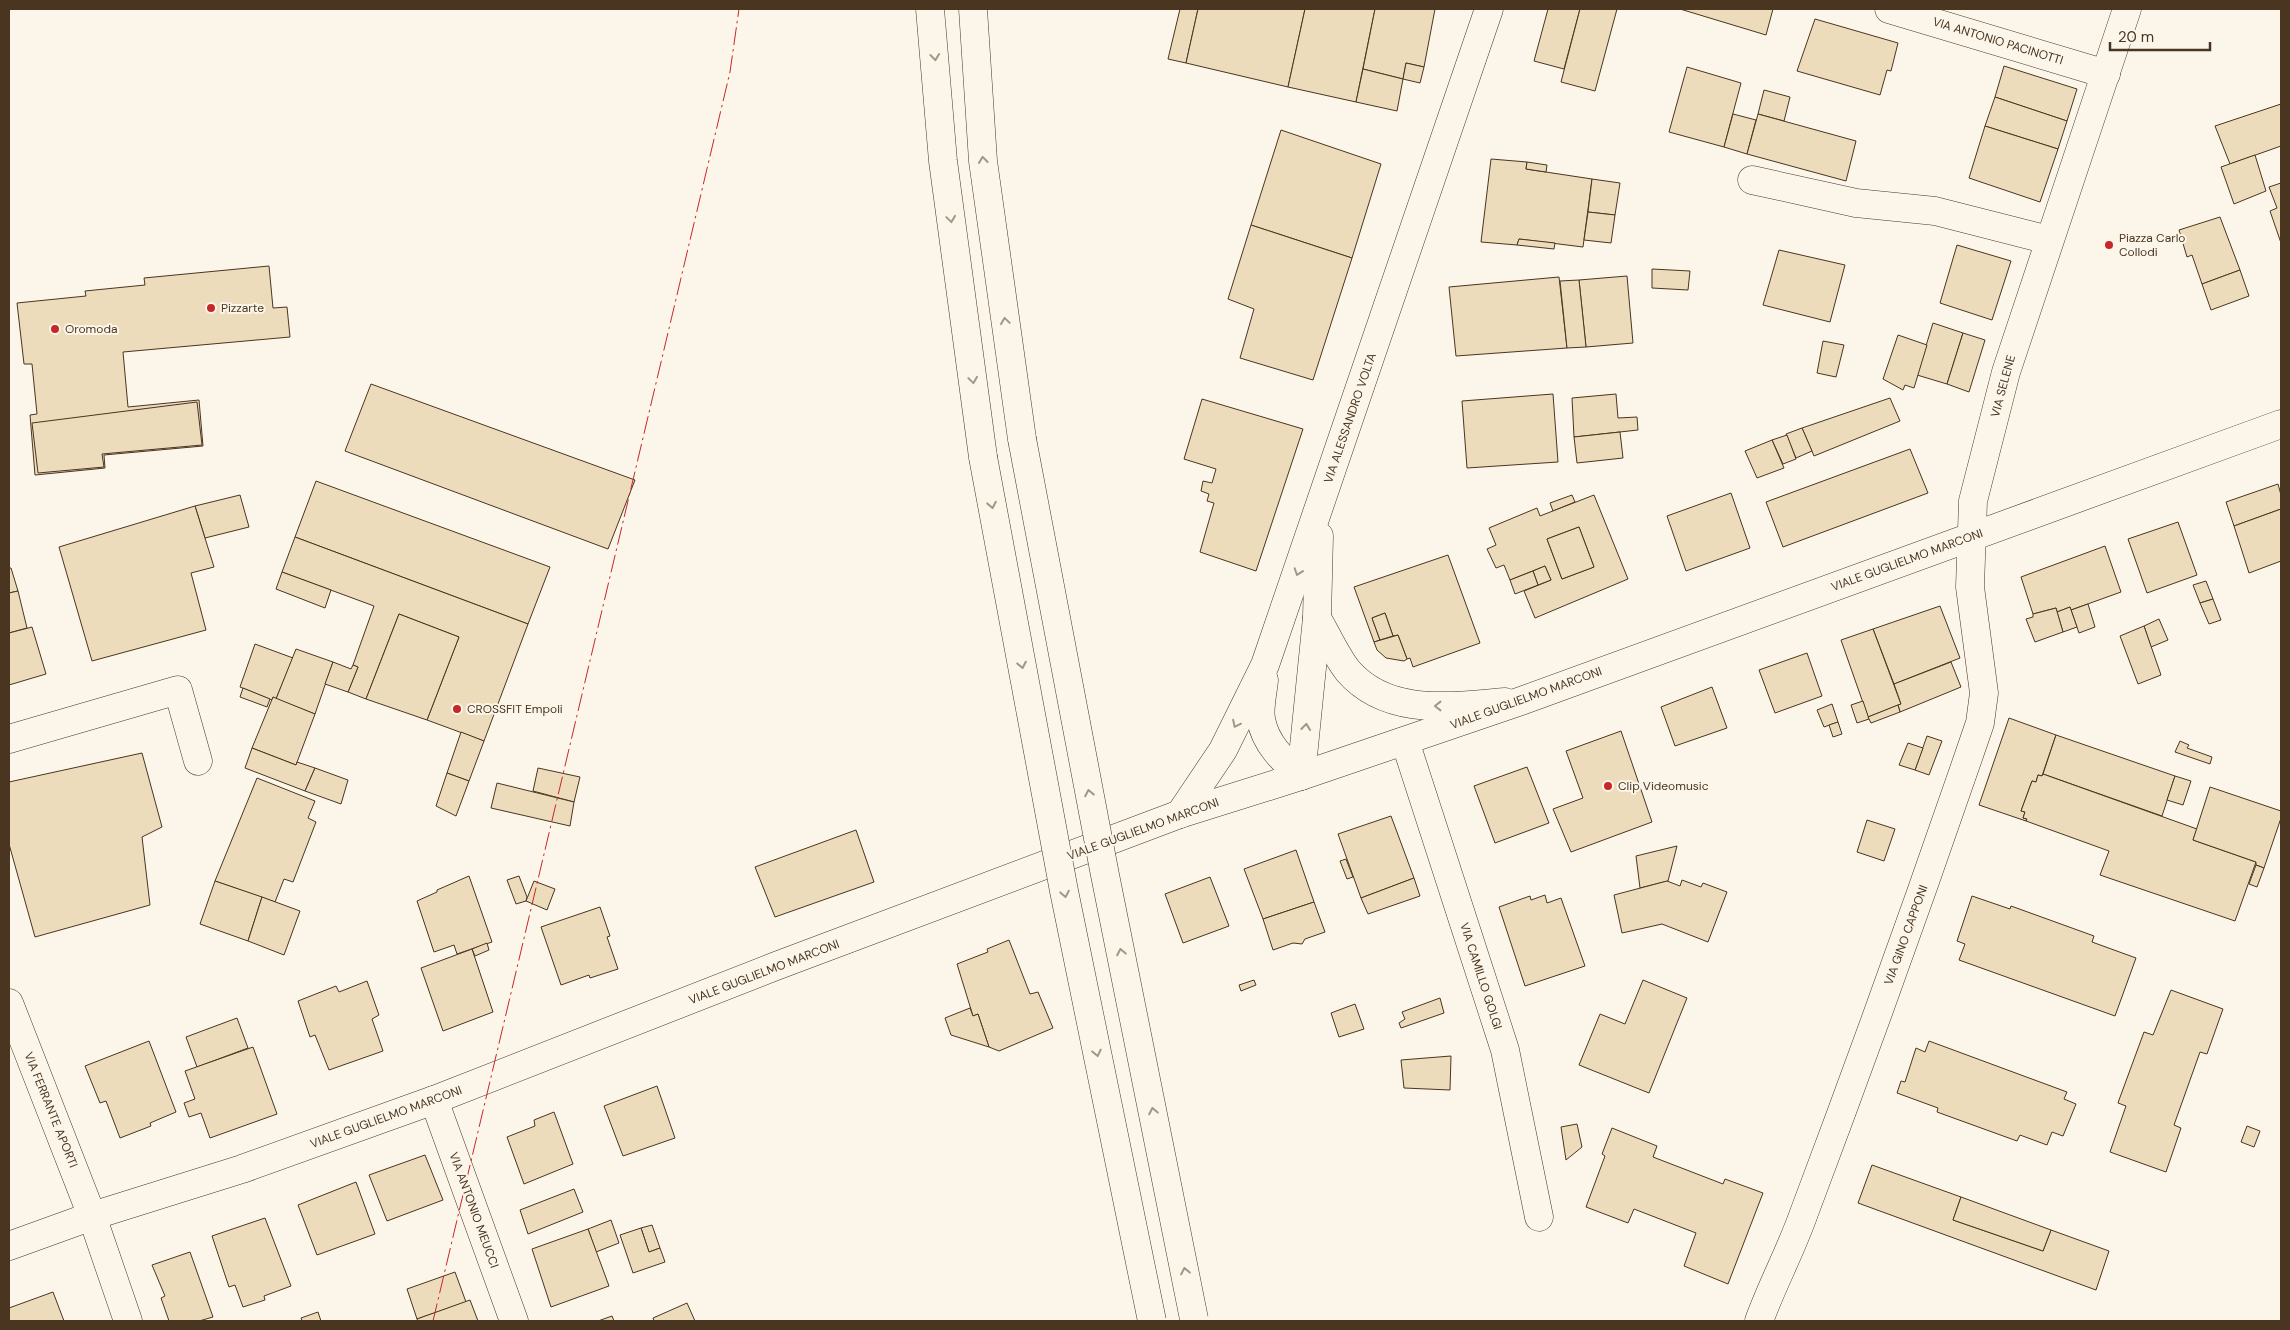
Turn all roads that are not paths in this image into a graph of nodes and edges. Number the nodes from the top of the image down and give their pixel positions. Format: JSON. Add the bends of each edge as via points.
{"nodes":[{"id":1,"x":930,"y":9,"type":"edge"},
{"id":2,"x":973,"y":9,"type":"edge"},
{"id":3,"x":1489,"y":9,"type":"edge"},
{"id":4,"x":1890,"y":9,"type":"edge"},
{"id":5,"x":2127,"y":9,"type":"edge"},
{"id":6,"x":2106,"y":74,"type":"junction"},
{"id":7,"x":1752,"y":180,"type":"dead end"},
{"id":8,"x":2049,"y":240,"type":"junction"},
{"id":9,"x":2281,"y":424,"type":"edge"},
{"id":10,"x":1320,"y":510,"type":"junction"},
{"id":11,"x":1972,"y":536,"type":"junction"},
{"id":12,"x":1317,"y":618,"type":"junction"},
{"id":13,"x":1265,"y":665,"type":"junction"},
{"id":14,"x":1521,"y":701,"type":"junction"},
{"id":15,"x":9,"y":739,"type":"edge"},
{"id":16,"x":1405,"y":741,"type":"junction"},
{"id":17,"x":198,"y":761,"type":"dead end"},
{"id":18,"x":1302,"y":776,"type":"junction"},
{"id":19,"x":1180,"y":814,"type":"junction"},
{"id":20,"x":9,"y":1004,"type":"edge"},
{"id":21,"x":434,"y":1100,"type":"junction"},
{"id":22,"x":92,"y":1216,"type":"junction"},
{"id":23,"x":1539,"y":1217,"type":"dead end"},
{"id":24,"x":9,"y":1246,"type":"edge"},
{"id":25,"x":1195,"y":1320,"type":"edge"},
{"id":26,"x":128,"y":1321,"type":"edge"},
{"id":27,"x":514,"y":1321,"type":"edge"},
{"id":28,"x":1152,"y":1321,"type":"edge"},
{"id":29,"x":1759,"y":1321,"type":"edge"}],
"edges":[{"from":1,"to":28,"type":"main road","one_way":true,"bridge":true,"via":[[943,161],[983,457],[1064,891]]},
{"from":25,"to":2,"type":"main road","one_way":true,"bridge":true,"via":[[1105,875],[1022,439],[983,161]]},
{"from":3,"to":10,"type":"main road","name":"VIA ALESSANDRO VOLTA"},
{"from":4,"to":6,"type":"main road","name":"VIA ANTONIO PACINOTTI"},
{"from":5,"to":6,"type":"main road","name":"VIA SELENE"},
{"from":6,"to":8,"type":"main road","name":"VIA SELENE"},
{"from":7,"to":8,"type":"main road","via":[[1856,203],[1935,211]]},
{"from":8,"to":11,"type":"main road","name":"VIA SELENE","via":[[2006,372],[1974,501]]},
{"from":9,"to":11,"type":"main road","name":"VIALE GUGLIELMO MARCONI"},
{"from":10,"to":12,"type":"main road"},
{"from":10,"to":13,"type":"main road","name":"VIA ALESSANDRO VOLTA","one_way":true},
{"from":11,"to":14,"type":"main road","name":"VIALE GUGLIELMO MARCONI"},
{"from":11,"to":29,"type":"main road","name":"VIA GINO CAPPONI","via":[[1970,587],[1984,693],[1980,723],[1824,1162]]},
{"from":14,"to":12,"type":"main road","one_way":true,"via":[[1412,706],[1384,696],[1348,671]]},
{"from":18,"to":12,"type":"main road","one_way":true},
{"from":13,"to":18,"type":"main road","via":[[1263,725],[1281,758]]},
{"from":13,"to":19,"type":"main road","name":"VIA ALESSANDRO VOLTA","one_way":true,"via":[[1223,750]]},
{"from":14,"to":16,"type":"main road","name":"VIALE GUGLIELMO MARCONI"},
{"from":15,"to":17,"type":"main road","via":[[178,690]]},
{"from":16,"to":18,"type":"main road","name":"VIALE GUGLIELMO MARCONI"},
{"from":16,"to":23,"type":"main road","name":"VIA CAMILLO GOLGI","via":[[1504,1050]]},
{"from":18,"to":19,"type":"main road","name":"VIALE GUGLIELMO MARCONI"},
{"from":19,"to":21,"type":"main road","name":"VIALE GUGLIELMO MARCONI"},
{"from":20,"to":22,"type":"main road","name":"VIA FERRANTE APORTI"},
{"from":21,"to":22,"type":"main road","name":"VIALE GUGLIELMO MARCONI","via":[[242,1170]]},
{"from":21,"to":27,"type":"main road","name":"VIA ANTONIO MEUCCI"},
{"from":22,"to":24,"type":"main road","name":"VIALE GUGLIELMO MARCONI"},
{"from":22,"to":26,"type":"main road","name":"VIA FERRANTE APORTI"}]}
